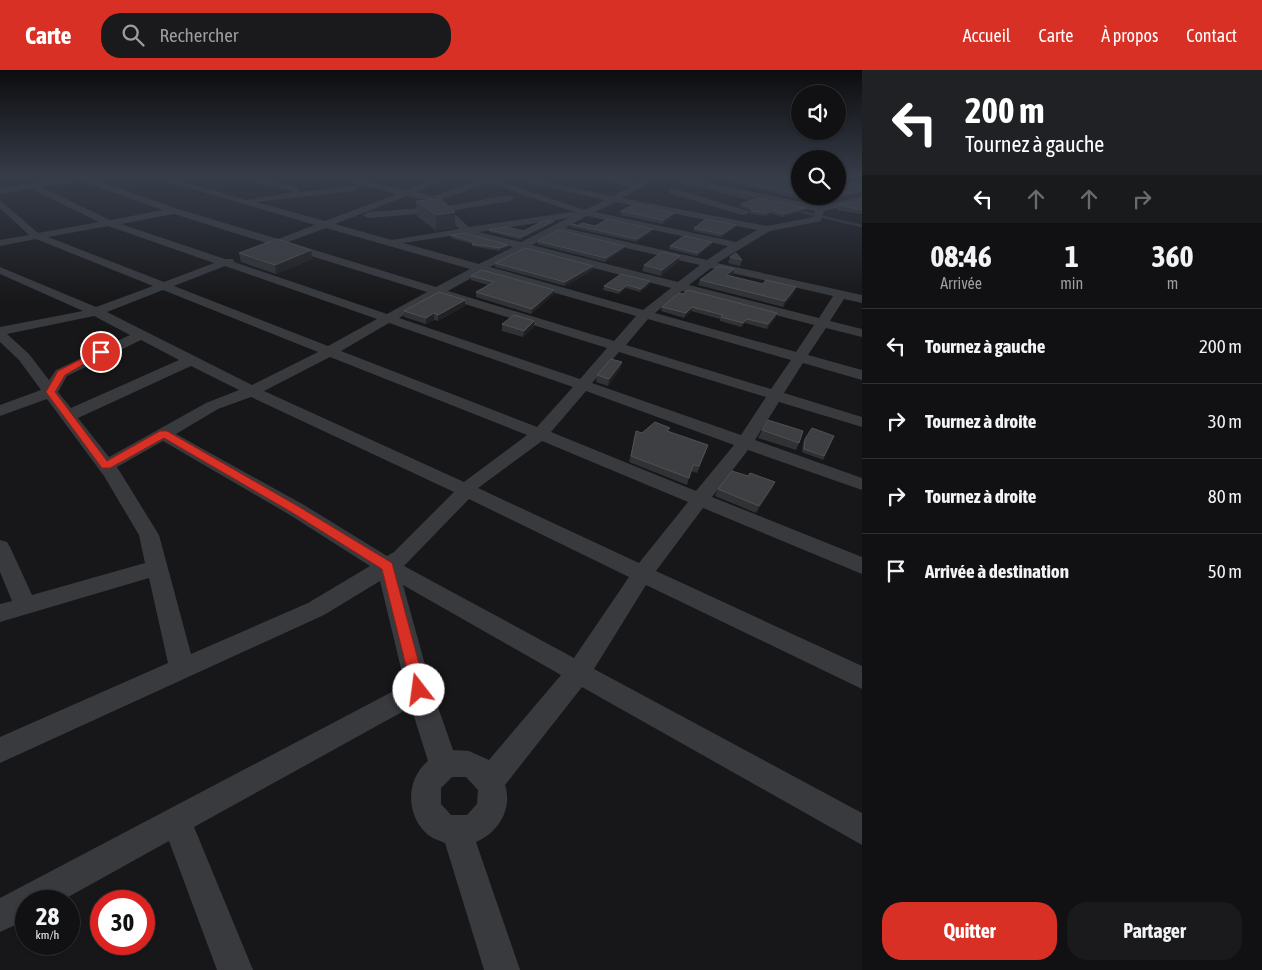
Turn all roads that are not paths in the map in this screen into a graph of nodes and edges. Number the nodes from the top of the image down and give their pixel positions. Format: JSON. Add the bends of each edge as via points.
{"nodes":[{"id":1,"x":16,"y":218,"type":"edge"},
{"id":2,"x":99,"y":218,"type":"edge"},
{"id":3,"x":136,"y":218,"type":"edge"},
{"id":4,"x":198,"y":218,"type":"edge"},
{"id":5,"x":300,"y":218,"type":"edge"},
{"id":6,"x":343,"y":218,"type":"edge"},
{"id":7,"x":453,"y":218,"type":"edge"},
{"id":8,"x":551,"y":218,"type":"edge"},
{"id":9,"x":577,"y":218,"type":"edge"},
{"id":10,"x":610,"y":218,"type":"edge"},
{"id":11,"x":711,"y":218,"type":"edge"},
{"id":12,"x":765,"y":218,"type":"edge"},
{"id":13,"x":818,"y":218,"type":"edge"},
{"id":14,"x":544,"y":219,"type":"joint"},
{"id":15,"x":109,"y":223,"type":"junction"},
{"id":16,"x":325,"y":225,"type":"junction"},
{"id":17,"x":787,"y":225,"type":"junction"},
{"id":18,"x":556,"y":229,"type":"junction"},
{"id":19,"x":767,"y":229,"type":"junction"},
{"id":20,"x":466,"y":230,"type":"junction"},
{"id":21,"x":36,"y":236,"type":"junction"},
{"id":22,"x":279,"y":242,"type":"junction"},
{"id":23,"x":0,"y":243,"type":"edge"},
{"id":24,"x":391,"y":243,"type":"junction"},
{"id":25,"x":737,"y":245,"type":"junction"},
{"id":26,"x":520,"y":247,"type":"junction"},
{"id":27,"x":261,"y":249,"type":"edge"},
{"id":28,"x":243,"y":256,"type":"edge"},
{"id":29,"x":225,"y":263,"type":"junction"},
{"id":30,"x":709,"y":264,"type":"junction"},
{"id":31,"x":482,"y":268,"type":"junction"},
{"id":32,"x":0,"y":270,"type":"edge"},
{"id":33,"x":163,"y":286,"type":"junction"},
{"id":34,"x":679,"y":288,"type":"junction"},
{"id":35,"x":438,"y":292,"type":"junction"},
{"id":36,"x":841,"y":294,"type":"junction"},
{"id":37,"x":862,"y":299,"type":"edge"},
{"id":38,"x":96,"y":312,"type":"junction"},
{"id":39,"x":645,"y":314,"type":"junction"},
{"id":40,"x":389,"y":319,"type":"junction"},
{"id":41,"x":823,"y":323,"type":"junction"},
{"id":42,"x":0,"y":331,"type":"edge"},
{"id":43,"x":862,"y":333,"type":"edge"},
{"id":44,"x":0,"y":335,"type":"edge"},
{"id":45,"x":141,"y":335,"type":"junction"},
{"id":46,"x":615,"y":346,"type":"junction"},
{"id":47,"x":328,"y":351,"type":"junction"},
{"id":48,"x":801,"y":358,"type":"junction"},
{"id":49,"x":191,"y":360,"type":"junction"},
{"id":50,"x":862,"y":375,"type":"edge"},
{"id":51,"x":582,"y":385,"type":"junction"},
{"id":52,"x":252,"y":391,"type":"junction"},
{"id":53,"x":50,"y":392,"type":"junction"},
{"id":54,"x":775,"y":395,"type":"junction"},
{"id":55,"x":0,"y":411,"type":"edge"},
{"id":56,"x":68,"y":416,"type":"junction"},
{"id":57,"x":862,"y":422,"type":"edge"},
{"id":58,"x":164,"y":434,"type":"junction"},
{"id":59,"x":540,"y":434,"type":"junction"},
{"id":60,"x":744,"y":443,"type":"junction"},
{"id":61,"x":106,"y":466,"type":"junction"},
{"id":62,"x":862,"y":484,"type":"edge"},
{"id":63,"x":466,"y":490,"type":"junction"},
{"id":64,"x":699,"y":500,"type":"junction"},
{"id":65,"x":0,"y":547,"type":"edge"},
{"id":66,"x":387,"y":566,"type":"junction"},
{"id":67,"x":862,"y":566,"type":"edge"},
{"id":68,"x":157,"y":568,"type":"junction"},
{"id":69,"x":642,"y":574,"type":"junction"},
{"id":70,"x":26,"y":606,"type":"junction"},
{"id":71,"x":0,"y":613,"type":"edge"},
{"id":72,"x":182,"y":668,"type":"junction"},
{"id":73,"x":578,"y":673,"type":"junction"},
{"id":74,"x":862,"y":678,"type":"edge"},
{"id":75,"x":419,"y":690,"type":"junction"},
{"id":76,"x":0,"y":750,"type":"edge"},
{"id":77,"x":444,"y":766,"type":"junction"},
{"id":78,"x":489,"y":783,"type":"junction"},
{"id":79,"x":177,"y":822,"type":"junction"},
{"id":80,"x":862,"y":830,"type":"edge"},
{"id":81,"x":457,"y":831,"type":"junction"},
{"id":82,"x":50,"y":890,"type":"edge"},
{"id":83,"x":15,"y":908,"type":"edge"},
{"id":84,"x":0,"y":915,"type":"edge"},
{"id":85,"x":235,"y":970,"type":"edge"},
{"id":86,"x":502,"y":970,"type":"edge"}],
"edges":[{"from":1,"to":21,"type":"street"},
{"from":2,"to":15,"type":"street"},
{"from":3,"to":15,"type":"street"},
{"from":4,"to":22,"type":"street"},
{"from":5,"to":16,"type":"street"},
{"from":6,"to":16,"type":"street"},
{"from":7,"to":20,"type":"street"},
{"from":8,"to":14,"type":"street"},
{"from":9,"to":18,"type":"street"},
{"from":10,"to":25,"type":"street"},
{"from":11,"to":19,"type":"street"},
{"from":12,"to":17,"type":"street"},
{"from":13,"to":17,"type":"street"},
{"from":14,"to":20,"type":"street"},
{"from":15,"to":21,"type":"street"},
{"from":15,"to":29,"type":"street"},
{"from":16,"to":22,"type":"street"},
{"from":16,"to":24,"type":"street"},
{"from":17,"to":19,"type":"street"},
{"from":18,"to":26,"type":"street"},
{"from":18,"to":30,"type":"street"},
{"from":19,"to":25,"type":"street"},
{"from":20,"to":24,"type":"street","via":[[399,239]]},
{"from":20,"to":26,"type":"street"},
{"from":21,"to":23,"type":"street"},
{"from":21,"to":33,"type":"street"},
{"from":22,"to":27,"type":"street"},
{"from":22,"to":35,"type":"street"},
{"from":24,"to":31,"type":"street"},
{"from":25,"to":30,"type":"street"},
{"from":26,"to":31,"type":"street"},
{"from":26,"to":34,"type":"street"},
{"from":28,"to":29,"type":"street"},
{"from":29,"to":33,"type":"street"},
{"from":29,"to":40,"type":"street"},
{"from":30,"to":34,"type":"street"},
{"from":30,"to":36,"type":"street"},
{"from":31,"to":35,"type":"street"},
{"from":31,"to":39,"type":"street"},
{"from":32,"to":38,"type":"street"},
{"from":33,"to":38,"type":"street"},
{"from":33,"to":47,"type":"street"},
{"from":34,"to":39,"type":"street"},
{"from":34,"to":41,"type":"street"},
{"from":35,"to":40,"type":"street"},
{"from":35,"to":46,"type":"street"},
{"from":36,"to":37,"type":"street"},
{"from":36,"to":41,"type":"street"},
{"from":38,"to":42,"type":"street"},
{"from":38,"to":45,"type":"street"},
{"from":39,"to":46,"type":"street"},
{"from":39,"to":48,"type":"street"},
{"from":40,"to":47,"type":"street"},
{"from":40,"to":51,"type":"street"},
{"from":41,"to":43,"type":"street"},
{"from":41,"to":48,"type":"street"},
{"from":44,"to":53,"type":"street","via":[[24,357]]},
{"from":45,"to":49,"type":"street"},
{"from":45,"to":53,"type":"street","via":[[61,373]]},
{"from":46,"to":51,"type":"street"},
{"from":46,"to":54,"type":"street"},
{"from":47,"to":52,"type":"street"},
{"from":47,"to":59,"type":"street"},
{"from":48,"to":50,"type":"street"},
{"from":48,"to":54,"type":"street"},
{"from":49,"to":52,"type":"street"},
{"from":49,"to":56,"type":"street"},
{"from":51,"to":59,"type":"street"},
{"from":51,"to":60,"type":"street"},
{"from":52,"to":58,"type":"street","via":[[212,406]]},
{"from":52,"to":63,"type":"street"},
{"from":53,"to":55,"type":"street"},
{"from":53,"to":56,"type":"street"},
{"from":54,"to":57,"type":"street"},
{"from":54,"to":60,"type":"street"},
{"from":56,"to":61,"type":"street"},
{"from":58,"to":61,"type":"street"},
{"from":58,"to":66,"type":"street"},
{"from":59,"to":63,"type":"street"},
{"from":59,"to":64,"type":"street"},
{"from":60,"to":62,"type":"street"},
{"from":60,"to":64,"type":"street"},
{"from":61,"to":68,"type":"street","via":[[149,535]]},
{"from":63,"to":66,"type":"street","via":[[402,557]]},
{"from":63,"to":69,"type":"street"},
{"from":64,"to":67,"type":"street"},
{"from":64,"to":69,"type":"street"},
{"from":65,"to":70,"type":"street"},
{"from":66,"to":72,"type":"street","via":[[316,609]]},
{"from":66,"to":73,"type":"street"},
{"from":66,"to":75,"type":"street"},
{"from":68,"to":70,"type":"street"},
{"from":68,"to":72,"type":"street"},
{"from":69,"to":73,"type":"street"},
{"from":69,"to":74,"type":"street"},
{"from":70,"to":71,"type":"street"},
{"from":72,"to":76,"type":"street"},
{"from":73,"to":78,"type":"street"},
{"from":73,"to":80,"type":"street"},
{"from":75,"to":77,"type":"street"},
{"from":75,"to":79,"type":"street"},
{"from":77,"to":78,"type":"street","via":[[454,763],[475,768]]},
{"from":77,"to":81,"type":"street","via":[[429,780],[425,802],[436,822]]},
{"from":78,"to":81,"type":"street","via":[[493,806],[488,816],[480,825]]},
{"from":79,"to":82,"type":"street"},
{"from":79,"to":85,"type":"street"},
{"from":81,"to":86,"type":"street"},
{"from":83,"to":84,"type":"street"}]}
